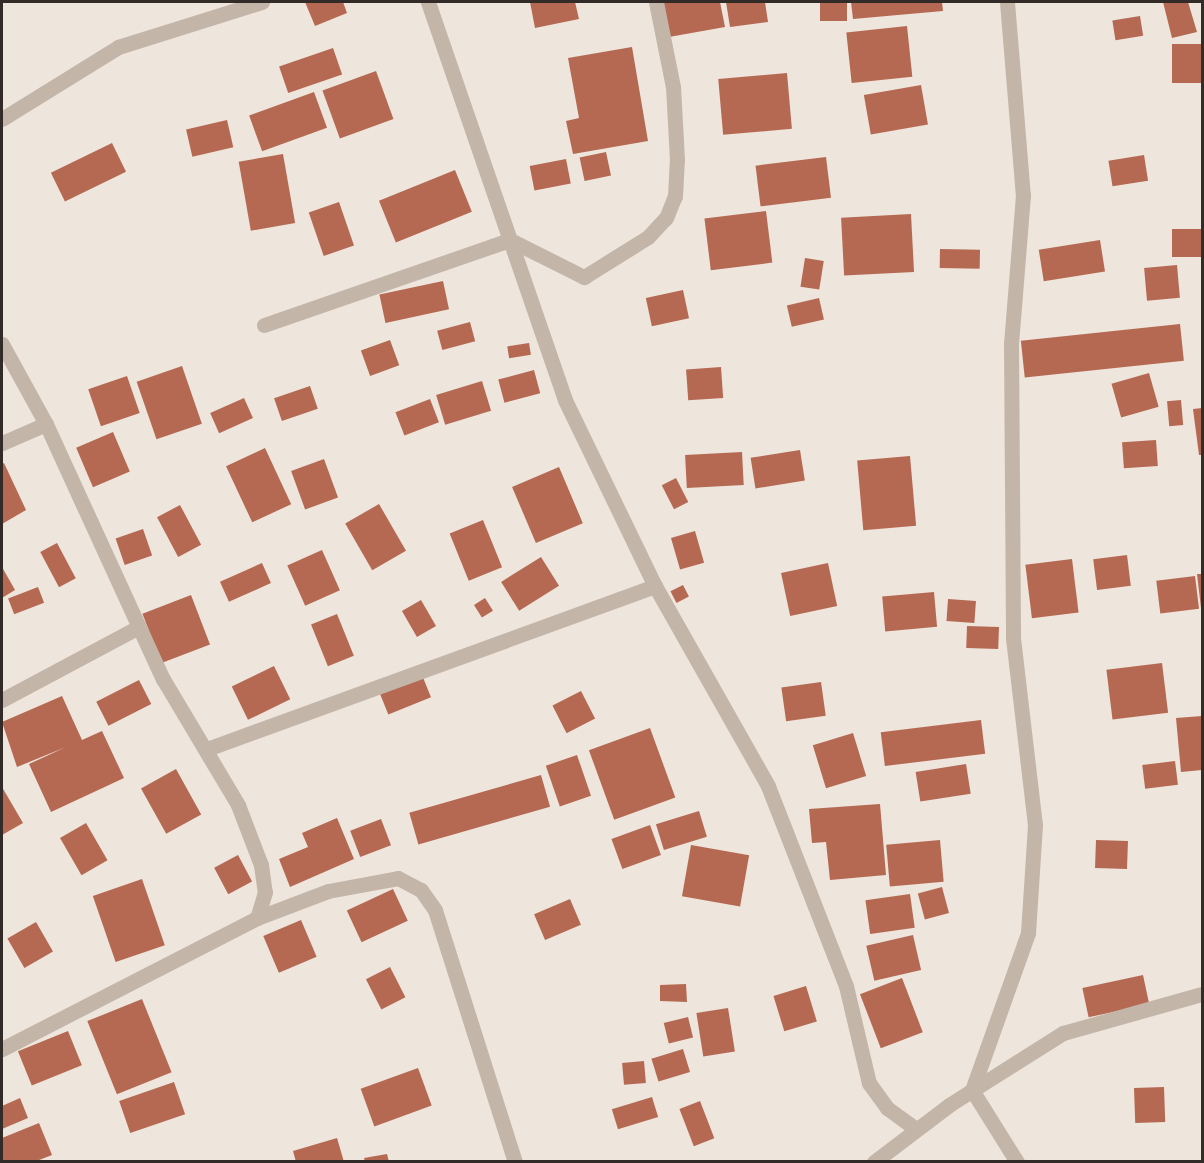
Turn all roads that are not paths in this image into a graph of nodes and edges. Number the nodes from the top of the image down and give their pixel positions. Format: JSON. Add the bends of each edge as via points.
{"nodes":[{"id":1,"x":262,"y":2,"type":"edge"},
{"id":2,"x":428,"y":2,"type":"edge"},
{"id":3,"x":656,"y":2,"type":"edge"},
{"id":4,"x":1007,"y":2,"type":"edge"},
{"id":5,"x":2,"y":119,"type":"edge"},
{"id":6,"x":510,"y":240,"type":"junction"},
{"id":7,"x":264,"y":325,"type":"dead end"},
{"id":8,"x":2,"y":344,"type":"edge"},
{"id":9,"x":46,"y":423,"type":"junction"},
{"id":10,"x":2,"y":443,"type":"edge"},
{"id":11,"x":655,"y":586,"type":"junction"},
{"id":12,"x":137,"y":628,"type":"junction"},
{"id":13,"x":2,"y":700,"type":"edge"},
{"id":14,"x":207,"y":749,"type":"junction"},
{"id":15,"x":257,"y":918,"type":"junction"},
{"id":16,"x":1203,"y":994,"type":"edge"},
{"id":17,"x":2,"y":1049,"type":"edge"},
{"id":18,"x":972,"y":1090,"type":"junction"},
{"id":19,"x":916,"y":1128,"type":"junction"},
{"id":20,"x":515,"y":1161,"type":"edge"},
{"id":21,"x":874,"y":1161,"type":"edge"},
{"id":22,"x":1017,"y":1161,"type":"edge"}],
"edges":[{"from":1,"to":5,"type":"street","via":[[118,47]]},
{"from":2,"to":6,"type":"street"},
{"from":3,"to":6,"type":"street","via":[[673,87],[677,149],[675,196],[666,218],[617,260],[584,277]]},
{"from":4,"to":18,"type":"street","via":[[1023,195],[1011,333],[1013,638],[1035,825],[1028,933]]},
{"from":6,"to":7,"type":"street"},
{"from":6,"to":11,"type":"street","via":[[565,400]]},
{"from":8,"to":9,"type":"street"},
{"from":9,"to":10,"type":"street"},
{"from":9,"to":12,"type":"street"},
{"from":11,"to":14,"type":"street"},
{"from":11,"to":19,"type":"street","via":[[768,786],[846,986],[869,1083],[887,1108]]},
{"from":12,"to":13,"type":"street"},
{"from":12,"to":14,"type":"street"},
{"from":14,"to":15,"type":"street","via":[[238,805],[261,865],[265,892]]},
{"from":15,"to":17,"type":"street"},
{"from":15,"to":20,"type":"street","via":[[375,878],[398,878],[421,890],[435,910]]},
{"from":16,"to":18,"type":"street","via":[[1063,1033]]},
{"from":18,"to":19,"type":"street"},
{"from":18,"to":22,"type":"street"},
{"from":19,"to":21,"type":"street"}]}
